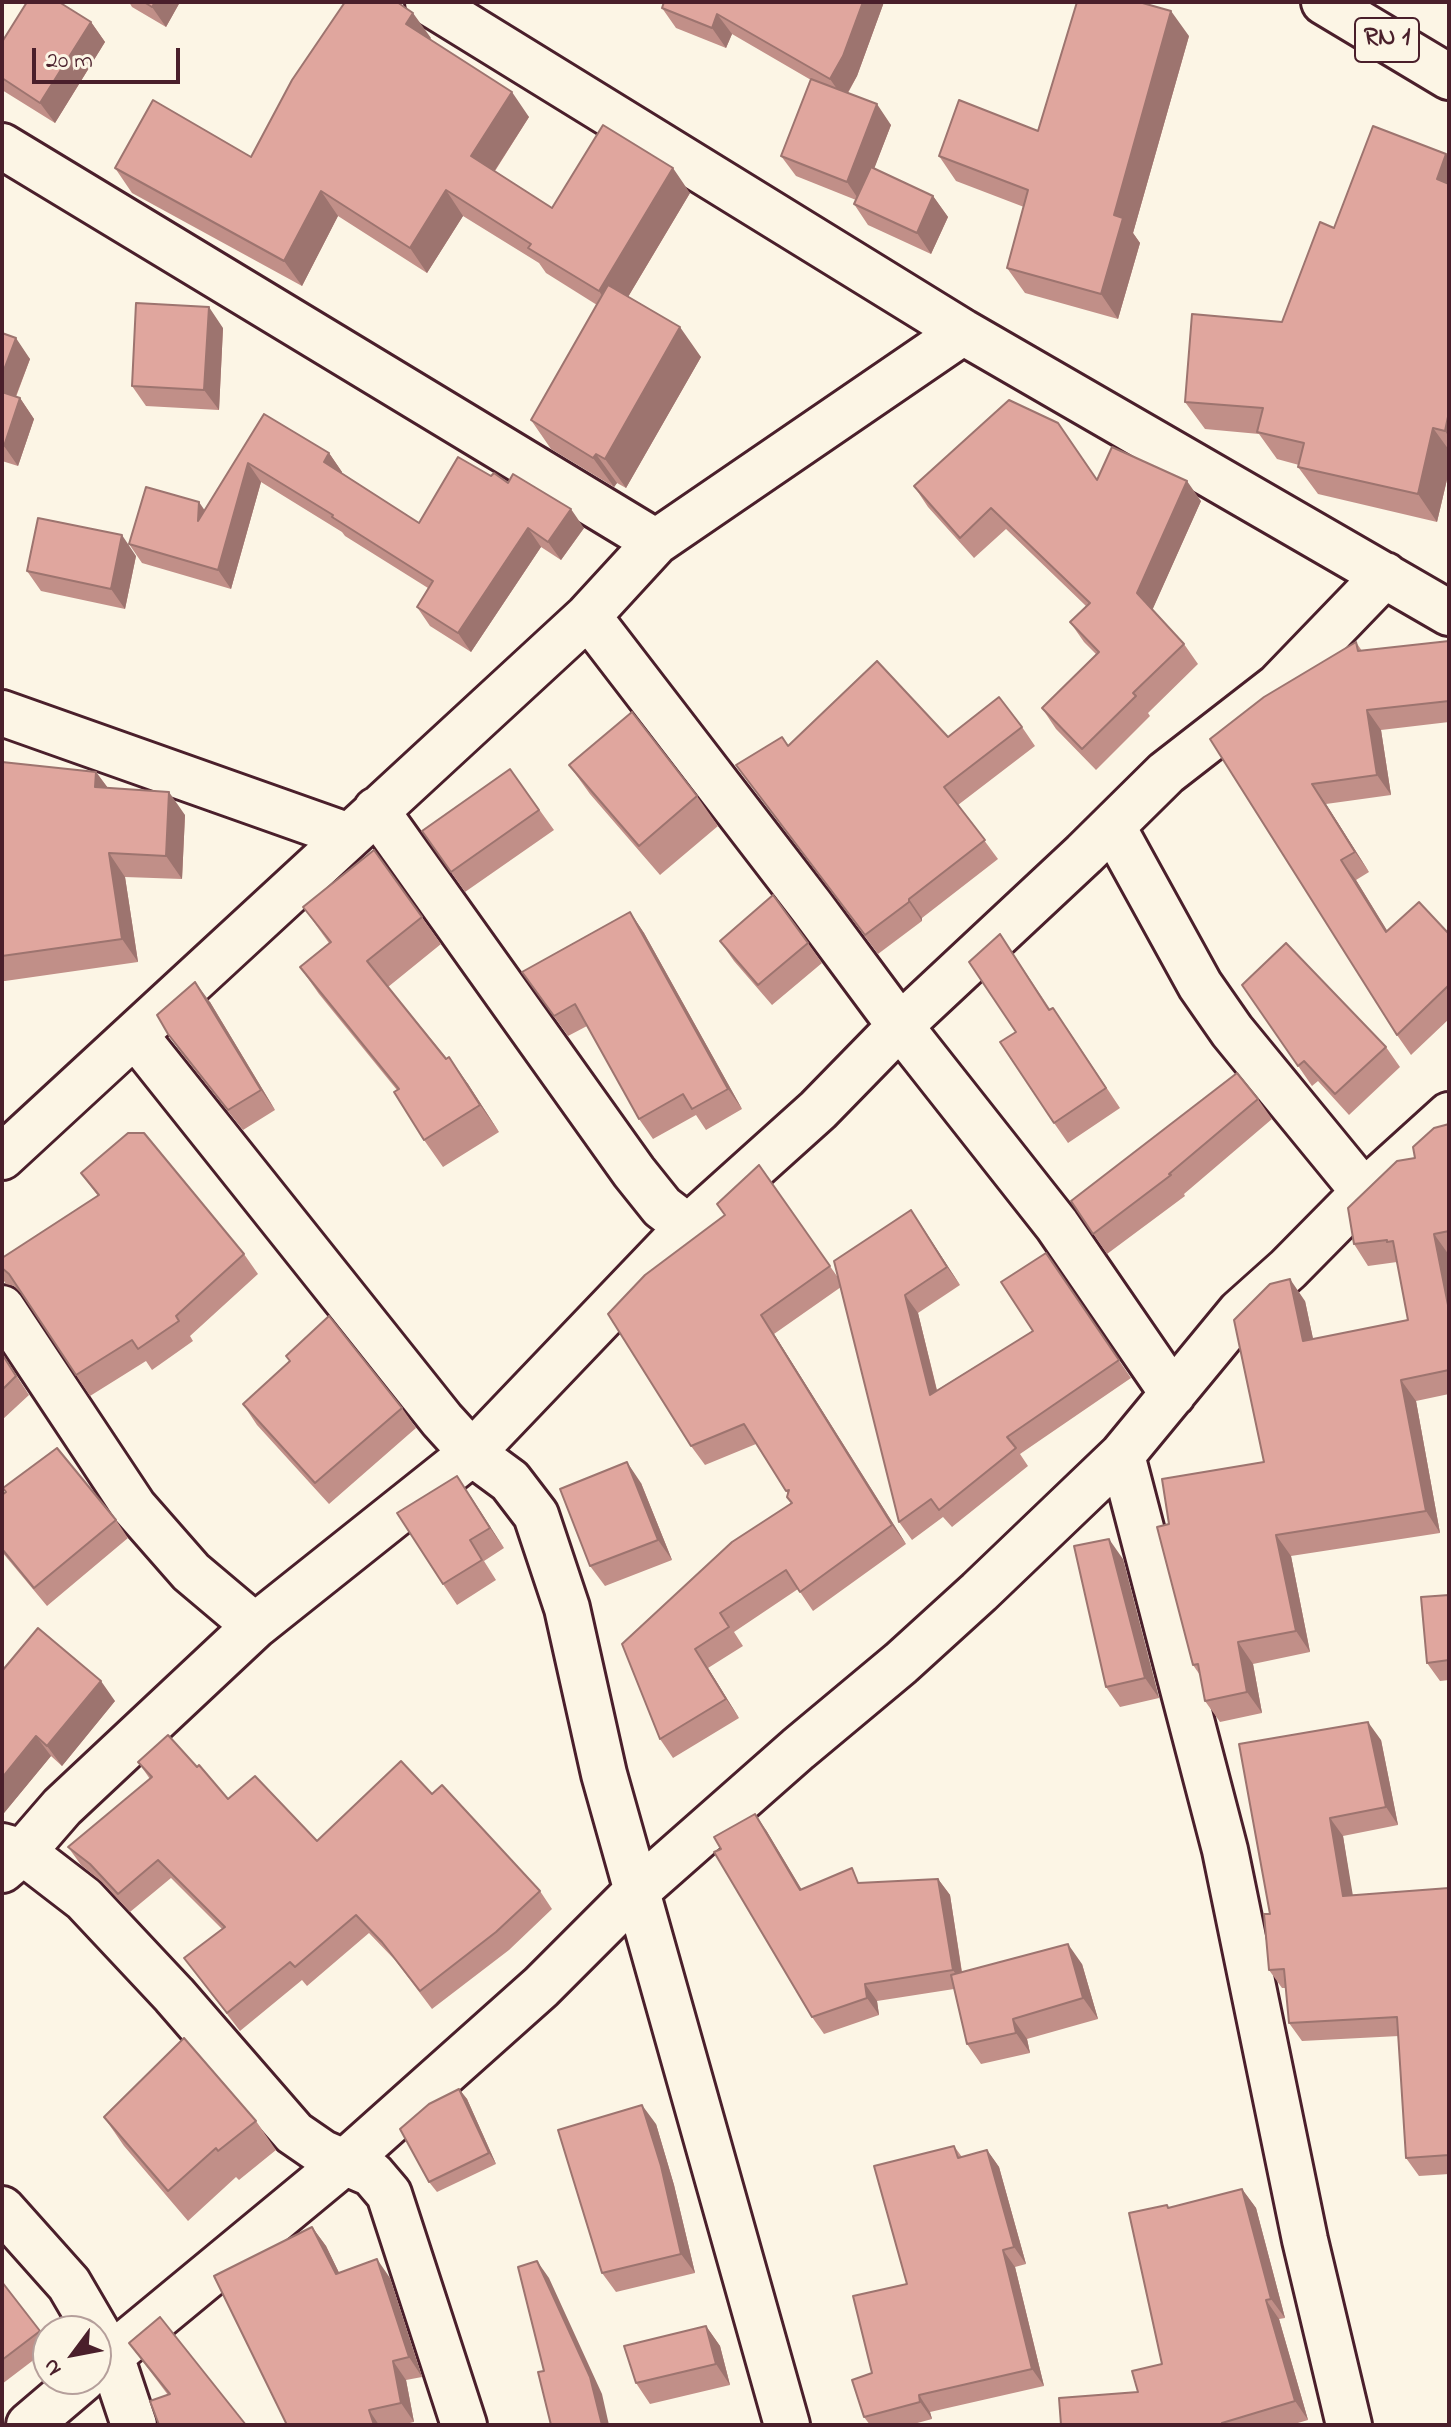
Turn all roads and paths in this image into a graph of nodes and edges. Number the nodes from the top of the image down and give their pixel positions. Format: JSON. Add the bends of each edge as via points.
{"nodes":[{"id":1,"x":428,"y":2,"type":"edge"},
{"id":2,"x":1324,"y":2,"type":"edge"},
{"id":3,"x":1449,"y":77,"type":"edge"},
{"id":4,"x":2,"y":146,"type":"edge"},
{"id":5,"x":963,"y":332,"type":"junction"},
{"id":6,"x":656,"y":542,"type":"junction"},
{"id":7,"x":1385,"y":575,"type":"junction"},
{"id":8,"x":1449,"y":613,"type":"edge"},
{"id":9,"x":588,"y":616,"type":"junction"},
{"id":10,"x":2,"y":713,"type":"edge"},
{"id":11,"x":362,"y":823,"type":"junction"},
{"id":12,"x":1113,"y":827,"type":"junction"},
{"id":13,"x":900,"y":1026,"type":"junction"},
{"id":14,"x":135,"y":1035,"type":"junction"},
{"id":15,"x":1449,"y":1115,"type":"edge"},
{"id":16,"x":2,"y":1157,"type":"edge"},
{"id":17,"x":1364,"y":1192,"type":"junction"},
{"id":18,"x":688,"y":1227,"type":"junction"},
{"id":19,"x":2,"y":1308,"type":"edge"},
{"id":20,"x":1173,"y":1394,"type":"junction"},
{"id":21,"x":472,"y":1453,"type":"junction"},
{"id":22,"x":1122,"y":1455,"type":"junction"},
{"id":23,"x":255,"y":1626,"type":"junction"},
{"id":24,"x":9,"y":1856,"type":"edge"},
{"id":25,"x":637,"y":1891,"type":"junction"},
{"id":26,"x":345,"y":2162,"type":"junction"},
{"id":27,"x":2,"y":2209,"type":"edge"},
{"id":28,"x":79,"y":2315,"type":"edge"},
{"id":29,"x":112,"y":2356,"type":"edge"},
{"id":30,"x":112,"y":2391,"type":"edge"},
{"id":31,"x":65,"y":2395,"type":"edge"},
{"id":32,"x":29,"y":2425,"type":"edge"},
{"id":33,"x":134,"y":2425,"type":"edge"},
{"id":34,"x":464,"y":2425,"type":"edge"},
{"id":35,"x":787,"y":2425,"type":"edge"},
{"id":36,"x":1349,"y":2425,"type":"edge"}],
"edges":[{"from":1,"to":5,"type":"main road"},
{"from":2,"to":3,"type":"main road","number":"RN 1"},
{"from":4,"to":6,"type":"main road"},
{"from":5,"to":6,"type":"main road"},
{"from":5,"to":7,"type":"main road"},
{"from":6,"to":9,"type":"main road"},
{"from":7,"to":8,"type":"main road"},
{"from":7,"to":12,"type":"main road","via":[[1278,686],[1166,773]]},
{"from":9,"to":11,"type":"main road"},
{"from":9,"to":13,"type":"main road"},
{"from":10,"to":11,"type":"main road"},
{"from":11,"to":14,"type":"main road"},
{"from":11,"to":18,"type":"main road","via":[[662,1207]]},
{"from":12,"to":13,"type":"main road"},
{"from":12,"to":17,"type":"main road","via":[[1200,985]]},
{"from":13,"to":18,"type":"main road","via":[[818,1110]]},
{"from":13,"to":20,"type":"main road","via":[[1057,1225]]},
{"from":14,"to":16,"type":"main road"},
{"from":14,"to":21,"type":"main road"},
{"from":15,"to":17,"type":"main road"},
{"from":17,"to":20,"type":"main road","via":[[1240,1312]]},
{"from":18,"to":21,"type":"main road"},
{"from":19,"to":23,"type":"main road","via":[[134,1507],[191,1572]]},
{"from":20,"to":22,"type":"main road"},
{"from":21,"to":23,"type":"main road"},
{"from":21,"to":25,"type":"main road","via":[[510,1481],[536,1515],[567,1608]]},
{"from":22,"to":25,"type":"main road","via":[[901,1663]]},
{"from":22,"to":36,"type":"main road","via":[[1225,1850],[1305,2240]]},
{"from":23,"to":24,"type":"main road"},
{"from":24,"to":26,"type":"main road","via":[[84,1899],[294,2133]]},
{"from":25,"to":26,"type":"main road","via":[[541,1987]]},
{"from":25,"to":35,"type":"main road"},
{"from":26,"to":29,"type":"main road"},
{"from":26,"to":34,"type":"main road","via":[[372,2174],[389,2194]]},
{"from":27,"to":28,"type":"main road","via":[[69,2284]]},
{"from":30,"to":33,"type":"main road"},
{"from":31,"to":32,"type":"main road"}]}
